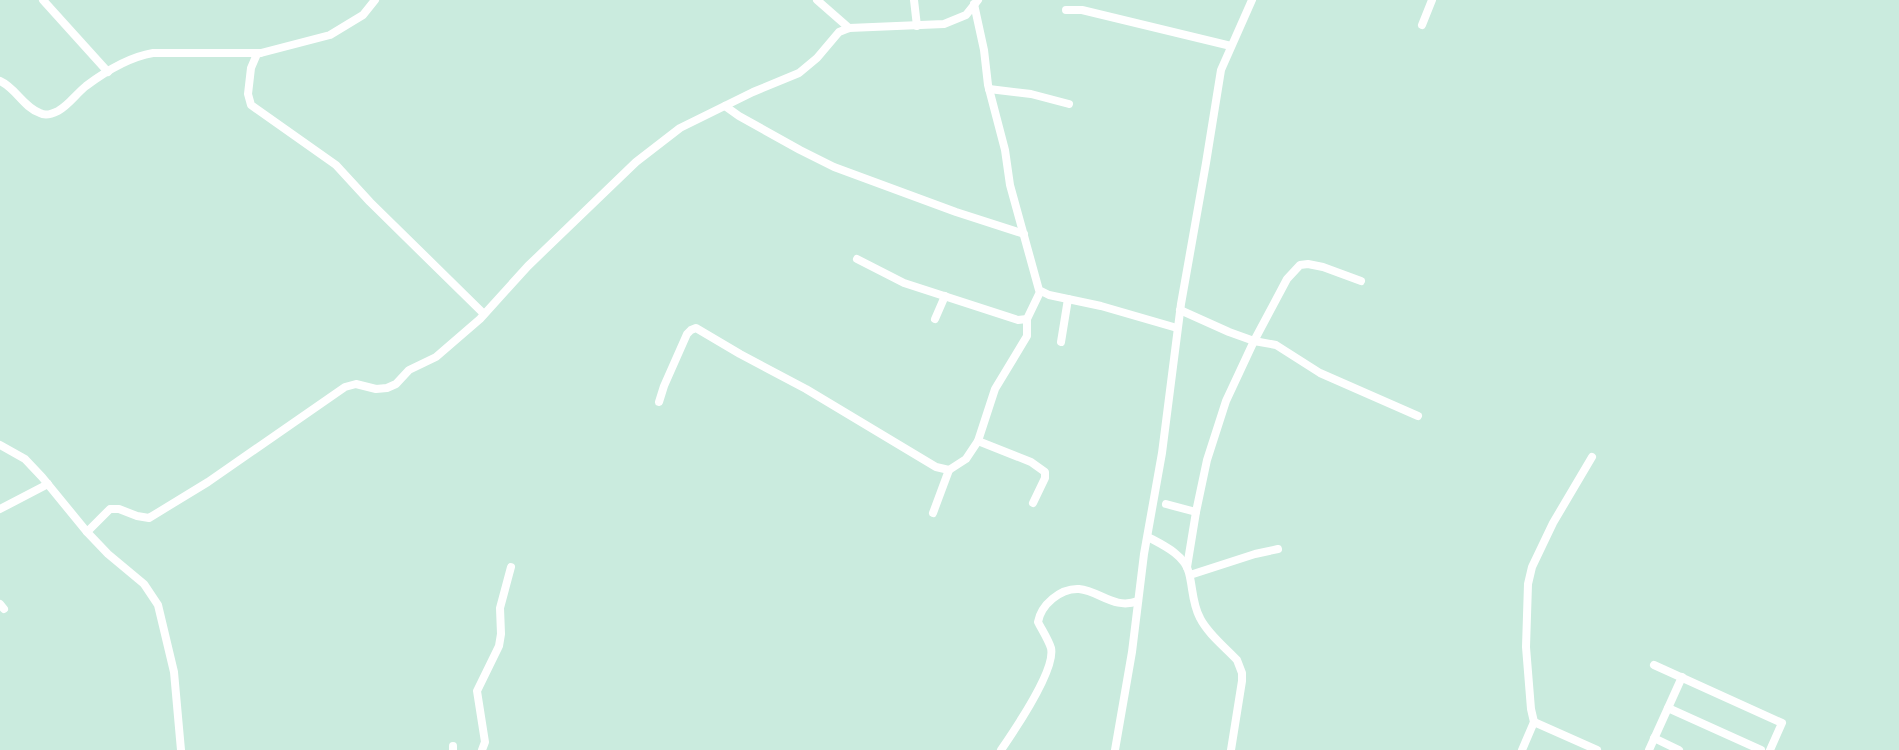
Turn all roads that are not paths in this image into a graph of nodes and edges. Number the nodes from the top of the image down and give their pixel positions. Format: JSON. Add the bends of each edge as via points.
{"nodes":[{"id":1,"x":43,"y":0,"type":"edge"},
{"id":2,"x":375,"y":0,"type":"edge"},
{"id":3,"x":817,"y":0,"type":"edge"},
{"id":4,"x":914,"y":0,"type":"edge"},
{"id":5,"x":1252,"y":0,"type":"edge"},
{"id":6,"x":1432,"y":0,"type":"edge"},
{"id":7,"x":976,"y":2,"type":"edge"},
{"id":8,"x":1066,"y":10,"type":"dead end"},
{"id":9,"x":1422,"y":25,"type":"dead end"},
{"id":10,"x":917,"y":26,"type":"junction"},
{"id":11,"x":849,"y":28,"type":"junction"},
{"id":12,"x":1231,"y":45,"type":"junction"},
{"id":13,"x":260,"y":53,"type":"junction"},
{"id":14,"x":108,"y":72,"type":"junction"},
{"id":15,"x":0,"y":81,"type":"edge"},
{"id":16,"x":989,"y":89,"type":"junction"},
{"id":17,"x":1069,"y":104,"type":"dead end"},
{"id":18,"x":726,"y":106,"type":"junction"},
{"id":19,"x":1024,"y":234,"type":"junction"},
{"id":20,"x":857,"y":259,"type":"dead end"},
{"id":21,"x":1361,"y":281,"type":"dead end"},
{"id":22,"x":1040,"y":292,"type":"junction"},
{"id":23,"x":945,"y":296,"type":"junction"},
{"id":24,"x":1068,"y":299,"type":"junction"},
{"id":25,"x":1180,"y":310,"type":"junction"},
{"id":26,"x":484,"y":314,"type":"junction"},
{"id":27,"x":935,"y":319,"type":"dead end"},
{"id":28,"x":1027,"y":319,"type":"junction"},
{"id":29,"x":1177,"y":328,"type":"junction"},
{"id":30,"x":1254,"y":341,"type":"junction"},
{"id":31,"x":1061,"y":342,"type":"dead end"},
{"id":32,"x":659,"y":402,"type":"dead end"},
{"id":33,"x":1418,"y":416,"type":"dead end"},
{"id":34,"x":978,"y":441,"type":"junction"},
{"id":35,"x":0,"y":445,"type":"edge"},
{"id":36,"x":1592,"y":457,"type":"dead end"},
{"id":37,"x":949,"y":470,"type":"junction"},
{"id":38,"x":48,"y":484,"type":"junction"},
{"id":39,"x":1033,"y":503,"type":"dead end"},
{"id":40,"x":1166,"y":504,"type":"dead end"},
{"id":41,"x":0,"y":509,"type":"edge"},
{"id":42,"x":1196,"y":512,"type":"junction"},
{"id":43,"x":933,"y":513,"type":"dead end"},
{"id":44,"x":87,"y":532,"type":"junction"},
{"id":45,"x":1148,"y":537,"type":"junction"},
{"id":46,"x":1278,"y":549,"type":"dead end"},
{"id":47,"x":511,"y":567,"type":"dead end"},
{"id":48,"x":1188,"y":571,"type":"junction"},
{"id":49,"x":1138,"y":601,"type":"junction"},
{"id":50,"x":1654,"y":665,"type":"dead end"},
{"id":51,"x":1682,"y":677,"type":"junction"},
{"id":52,"x":1668,"y":708,"type":"junction"},
{"id":53,"x":1534,"y":722,"type":"junction"},
{"id":54,"x":1654,"y":738,"type":"junction"},
{"id":55,"x":1576,"y":746,"type":"edge"},
{"id":56,"x":181,"y":750,"type":"edge"},
{"id":57,"x":482,"y":750,"type":"edge"},
{"id":58,"x":1001,"y":750,"type":"edge"},
{"id":59,"x":1115,"y":750,"type":"edge"},
{"id":60,"x":1231,"y":750,"type":"edge"},
{"id":61,"x":1522,"y":750,"type":"edge"},
{"id":62,"x":1597,"y":750,"type":"edge"},
{"id":63,"x":1649,"y":750,"type":"edge"},
{"id":64,"x":1679,"y":750,"type":"edge"},
{"id":65,"x":1761,"y":750,"type":"edge"},
{"id":66,"x":1770,"y":750,"type":"edge"}],
"edges":[{"from":1,"to":14,"type":"street"},
{"from":2,"to":13,"type":"street","via":[[363,15],[330,35]]},
{"from":3,"to":11,"type":"street"},
{"from":4,"to":10,"type":"street"},
{"from":5,"to":12,"type":"street"},
{"from":6,"to":9,"type":"street"},
{"from":7,"to":10,"type":"street","via":[[966,15],[952,22]]},
{"from":7,"to":16,"type":"street"},
{"from":8,"to":12,"type":"street","via":[[1082,10]]},
{"from":10,"to":11,"type":"street"},
{"from":11,"to":18,"type":"street","via":[[839,32],[799,73]]},
{"from":12,"to":25,"type":"street","via":[[1220,73]]},
{"from":13,"to":14,"type":"street","via":[[153,53],[136,56]]},
{"from":13,"to":26,"type":"street","via":[[251,68],[251,105],[336,165]]},
{"from":14,"to":15,"type":"street","via":[[60,110],[44,114]]},
{"from":16,"to":17,"type":"street"},
{"from":16,"to":19,"type":"street"},
{"from":18,"to":19,"type":"street","via":[[834,166]]},
{"from":18,"to":26,"type":"street","via":[[680,128],[636,162]]},
{"from":19,"to":22,"type":"street"},
{"from":20,"to":23,"type":"street","via":[[904,283]]},
{"from":21,"to":30,"type":"street","via":[[1323,267],[1300,265],[1287,279]]},
{"from":22,"to":24,"type":"street"},
{"from":22,"to":28,"type":"street"},
{"from":23,"to":27,"type":"street"},
{"from":23,"to":28,"type":"street","via":[[1018,320]]},
{"from":24,"to":29,"type":"street"},
{"from":24,"to":31,"type":"street"},
{"from":25,"to":29,"type":"street"},
{"from":25,"to":30,"type":"street"},
{"from":26,"to":44,"type":"street","via":[[436,357],[410,370],[393,386],[345,387],[162,511],[149,518],[110,509]]},
{"from":28,"to":34,"type":"street","via":[[1027,336],[995,389]]},
{"from":29,"to":45,"type":"street"},
{"from":30,"to":33,"type":"street","via":[[1276,345],[1320,373]]},
{"from":30,"to":42,"type":"street","via":[[1226,401]]},
{"from":32,"to":37,"type":"street","via":[[687,334],[696,328],[936,467]]},
{"from":34,"to":37,"type":"street","via":[[966,459]]},
{"from":34,"to":39,"type":"street","via":[[1031,462],[1045,472]]},
{"from":35,"to":38,"type":"street","via":[[21,456]]},
{"from":36,"to":53,"type":"street","via":[[1550,531],[1528,584],[1526,647]]},
{"from":37,"to":43,"type":"street"},
{"from":38,"to":41,"type":"street"},
{"from":38,"to":44,"type":"street"},
{"from":40,"to":42,"type":"street"},
{"from":42,"to":48,"type":"street"},
{"from":44,"to":56,"type":"street","via":[[144,584],[158,605],[175,676]]},
{"from":45,"to":48,"type":"street","via":[[1177,555]]},
{"from":45,"to":49,"type":"street"},
{"from":46,"to":48,"type":"street"},
{"from":47,"to":57,"type":"street","via":[[500,608],[499,646],[477,691]]},
{"from":48,"to":60,"type":"street","via":[[1199,616],[1237,660],[1242,673]]},
{"from":49,"to":58,"type":"street","via":[[1110,601],[1078,589],[1047,603],[1038,622],[1051,649],[1051,661]]},
{"from":49,"to":59,"type":"street"},
{"from":50,"to":51,"type":"street"},
{"from":51,"to":52,"type":"street"},
{"from":51,"to":66,"type":"street","via":[[1782,723]]},
{"from":52,"to":54,"type":"street"},
{"from":52,"to":65,"type":"street"},
{"from":53,"to":55,"type":"street"},
{"from":53,"to":61,"type":"street"},
{"from":54,"to":63,"type":"street"},
{"from":54,"to":64,"type":"street"},
{"from":55,"to":62,"type":"street"}]}
